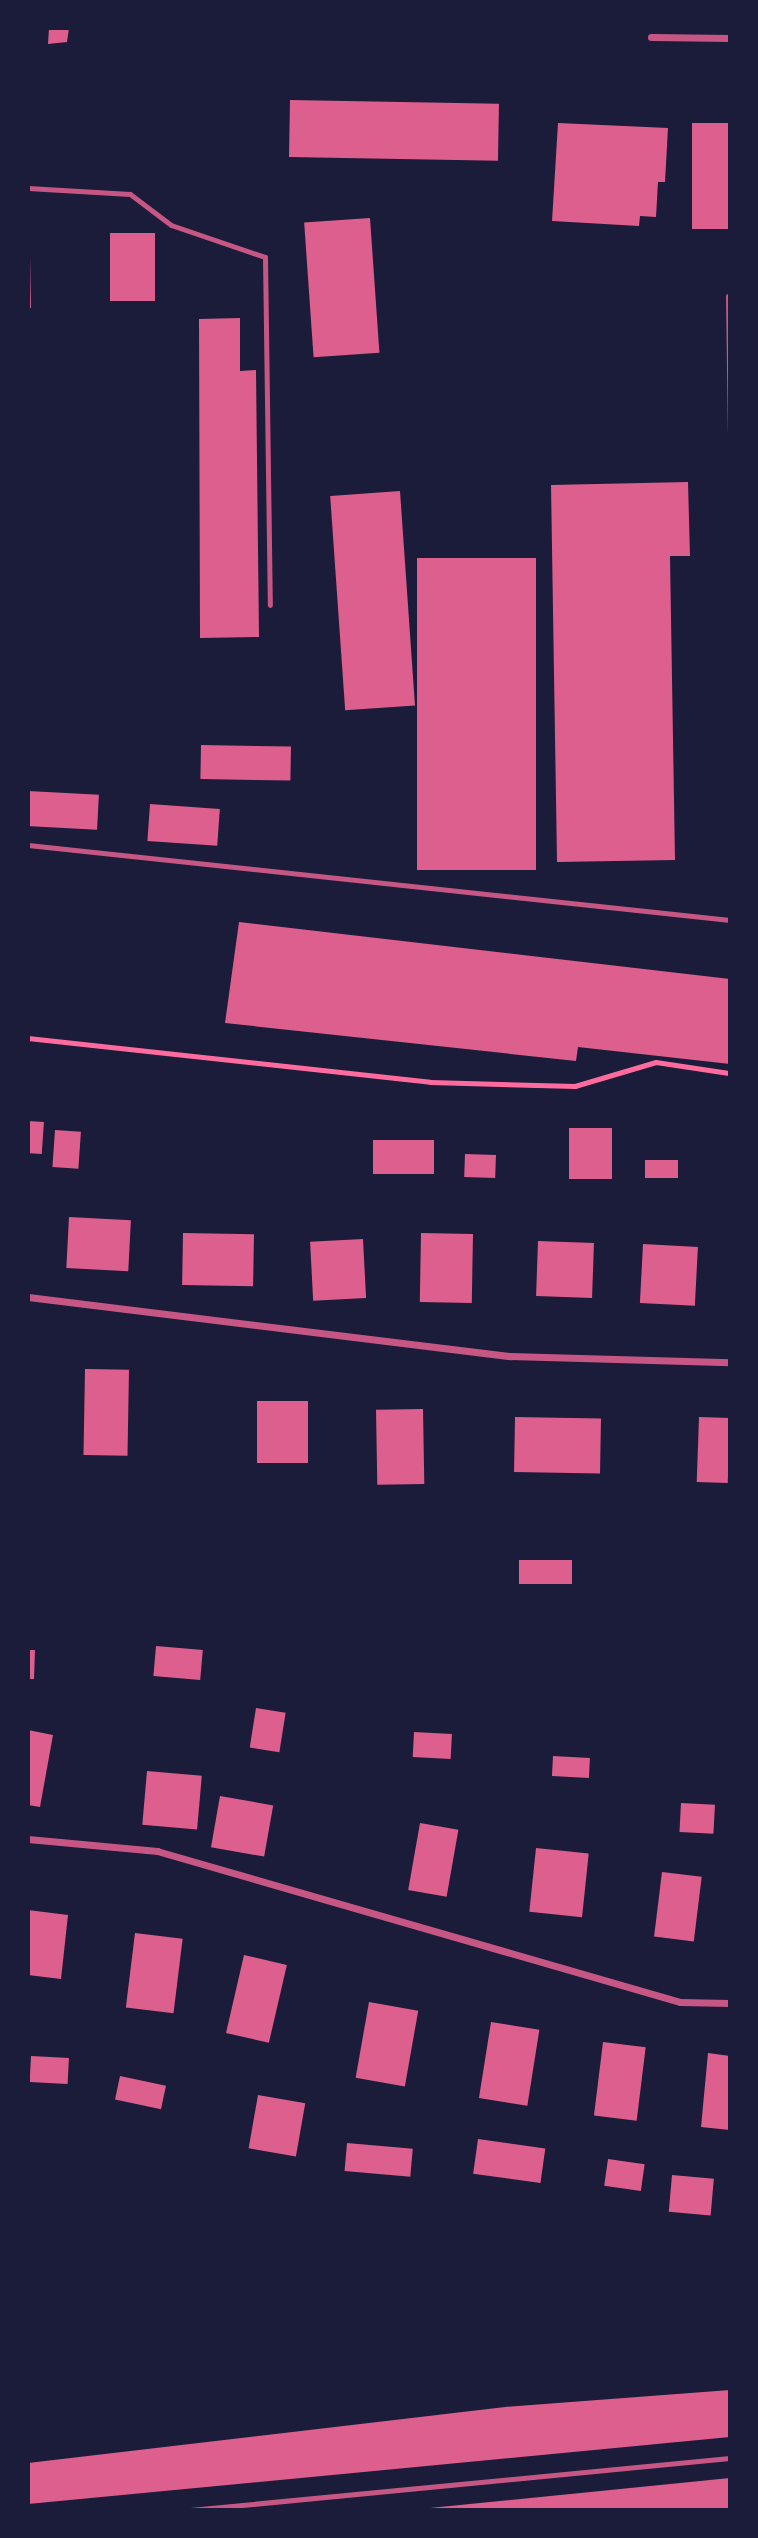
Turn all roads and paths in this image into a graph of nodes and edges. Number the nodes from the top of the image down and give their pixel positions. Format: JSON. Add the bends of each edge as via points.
{"nodes":[{"id":1,"x":651,"y":37,"type":"dead end"},
{"id":2,"x":730,"y":38,"type":"edge"},
{"id":3,"x":28,"y":188,"type":"edge"},
{"id":4,"x":728,"y":296,"type":"dead end"},
{"id":5,"x":730,"y":432,"type":"edge"},
{"id":6,"x":270,"y":605,"type":"dead end"},
{"id":7,"x":28,"y":845,"type":"edge"},
{"id":8,"x":730,"y":920,"type":"edge"},
{"id":9,"x":28,"y":1038,"type":"edge"},
{"id":10,"x":730,"y":1073,"type":"edge"},
{"id":11,"x":28,"y":1297,"type":"edge"},
{"id":12,"x":730,"y":1362,"type":"edge"},
{"id":13,"x":28,"y":1839,"type":"edge"},
{"id":14,"x":730,"y":2003,"type":"edge"},
{"id":15,"x":730,"y":2458,"type":"edge"},
{"id":16,"x":190,"y":2510,"type":"edge"}],
"edges":[{"from":1,"to":2,"type":"street"},
{"from":3,"to":6,"type":"lane","via":[[130,194],[171,225],[265,257]]},
{"from":4,"to":5,"type":"lane"},
{"from":7,"to":8,"type":"lane"},
{"from":9,"to":10,"type":"path","via":[[430,1082],[575,1086],[656,1062]]},
{"from":11,"to":12,"type":"street","via":[[510,1356]]},
{"from":13,"to":14,"type":"street","via":[[157,1852],[680,2002]]},
{"from":15,"to":16,"type":"lane"}]}
